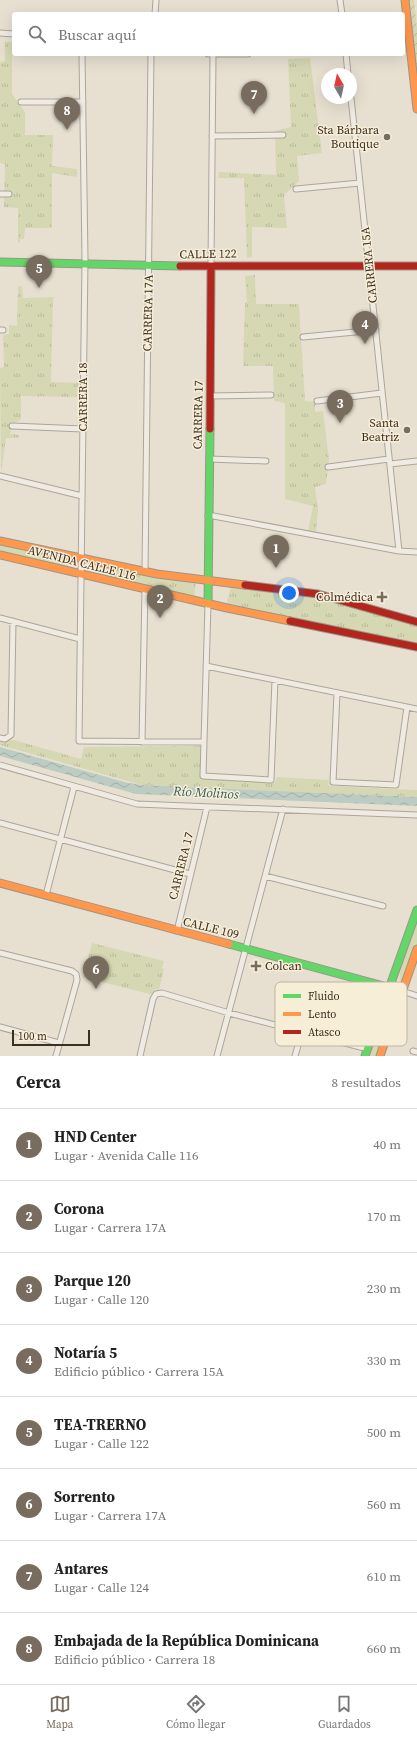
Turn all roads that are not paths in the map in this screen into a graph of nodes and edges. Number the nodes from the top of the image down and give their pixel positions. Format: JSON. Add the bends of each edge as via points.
{"nodes":[{"id":1,"x":156,"y":0,"type":"edge"},
{"id":2,"x":340,"y":0,"type":"edge"},
{"id":3,"x":404,"y":0,"type":"edge"},
{"id":4,"x":155,"y":12,"type":"edge"},
{"id":5,"x":342,"y":12,"type":"edge"},
{"id":6,"x":0,"y":32,"type":"edge"},
{"id":7,"x":12,"y":34,"type":"edge"},
{"id":8,"x":82,"y":56,"type":"edge"},
{"id":9,"x":151,"y":56,"type":"edge"},
{"id":10,"x":213,"y":56,"type":"edge"},
{"id":11,"x":346,"y":56,"type":"edge"},
{"id":12,"x":347,"y":68,"type":"edge"},
{"id":13,"x":21,"y":102,"type":"dead end"},
{"id":14,"x":83,"y":102,"type":"junction"},
{"id":15,"x":352,"y":104,"type":"edge"},
{"id":16,"x":417,"y":110,"type":"edge"},
{"id":17,"x":283,"y":135,"type":"dead end"},
{"id":18,"x":212,"y":136,"type":"junction"},
{"id":19,"x":360,"y":183,"type":"junction"},
{"id":20,"x":296,"y":189,"type":"dead end"},
{"id":21,"x":0,"y":194,"type":"edge"},
{"id":22,"x":9,"y":194,"type":"dead end"},
{"id":23,"x":0,"y":262,"type":"edge"},
{"id":24,"x":84,"y":263,"type":"junction"},
{"id":25,"x":369,"y":265,"type":"junction"},
{"id":26,"x":148,"y":266,"type":"junction"},
{"id":27,"x":211,"y":266,"type":"junction"},
{"id":28,"x":417,"y":266,"type":"edge"},
{"id":29,"x":376,"y":330,"type":"junction"},
{"id":30,"x":304,"y":337,"type":"dead end"},
{"id":31,"x":382,"y":393,"type":"junction"},
{"id":32,"x":271,"y":395,"type":"dead end"},
{"id":33,"x":210,"y":396,"type":"junction"},
{"id":34,"x":317,"y":401,"type":"dead end"},
{"id":35,"x":12,"y":426,"type":"dead end"},
{"id":36,"x":83,"y":429,"type":"junction"},
{"id":37,"x":209,"y":458,"type":"junction"},
{"id":38,"x":266,"y":461,"type":"dead end"},
{"id":39,"x":390,"y":461,"type":"junction"},
{"id":40,"x":417,"y":461,"type":"edge"},
{"id":41,"x":328,"y":468,"type":"dead end"},
{"id":42,"x":0,"y":476,"type":"edge"},
{"id":43,"x":82,"y":496,"type":"junction"},
{"id":44,"x":208,"y":515,"type":"junction"},
{"id":45,"x":0,"y":541,"type":"edge"},
{"id":46,"x":399,"y":551,"type":"junction"},
{"id":47,"x":417,"y":552,"type":"edge"},
{"id":48,"x":0,"y":555,"type":"edge"},
{"id":49,"x":82,"y":558,"type":"junction"},
{"id":50,"x":145,"y":572,"type":"junction"},
{"id":51,"x":81,"y":574,"type":"junction"},
{"id":52,"x":208,"y":581,"type":"junction"},
{"id":53,"x":145,"y":590,"type":"junction"},
{"id":54,"x":208,"y":604,"type":"junction"},
{"id":55,"x":0,"y":618,"type":"edge"},
{"id":56,"x":13,"y":621,"type":"junction"},
{"id":57,"x":417,"y":622,"type":"edge"},
{"id":58,"x":80,"y":639,"type":"junction"},
{"id":59,"x":417,"y":647,"type":"edge"},
{"id":60,"x":206,"y":666,"type":"junction"},
{"id":61,"x":275,"y":680,"type":"junction"},
{"id":62,"x":337,"y":693,"type":"junction"},
{"id":63,"x":407,"y":707,"type":"junction"},
{"id":64,"x":417,"y":709,"type":"edge"},
{"id":65,"x":0,"y":738,"type":"edge"},
{"id":66,"x":142,"y":742,"type":"junction"},
{"id":67,"x":204,"y":742,"type":"junction"},
{"id":68,"x":0,"y":765,"type":"edge"},
{"id":69,"x":74,"y":787,"type":"junction"},
{"id":70,"x":207,"y":807,"type":"junction"},
{"id":71,"x":283,"y":809,"type":"junction"},
{"id":72,"x":417,"y":815,"type":"edge"},
{"id":73,"x":0,"y":823,"type":"edge"},
{"id":74,"x":60,"y":839,"type":"junction"},
{"id":75,"x":190,"y":874,"type":"junction"},
{"id":76,"x":265,"y":876,"type":"junction"},
{"id":77,"x":0,"y":884,"type":"edge"},
{"id":78,"x":46,"y":895,"type":"junction"},
{"id":79,"x":383,"y":906,"type":"dead end"},
{"id":80,"x":417,"y":910,"type":"edge"},
{"id":81,"x":177,"y":931,"type":"junction"},
{"id":82,"x":245,"y":948,"type":"junction"},
{"id":83,"x":417,"y":949,"type":"edge"},
{"id":84,"x":0,"y":952,"type":"edge"},
{"id":85,"x":371,"y":982,"type":"edge"},
{"id":86,"x":392,"y":982,"type":"edge"},
{"id":87,"x":405,"y":982,"type":"edge"},
{"id":88,"x":407,"y":993,"type":"edge"},
{"id":89,"x":417,"y":996,"type":"edge"},
{"id":90,"x":229,"y":1013,"type":"junction"},
{"id":91,"x":275,"y":1025,"type":"edge"},
{"id":92,"x":0,"y":1027,"type":"edge"},
{"id":93,"x":59,"y":1043,"type":"junction"},
{"id":94,"x":298,"y":1046,"type":"edge"},
{"id":95,"x":348,"y":1046,"type":"edge"},
{"id":96,"x":383,"y":1046,"type":"edge"},
{"id":97,"x":367,"y":1052,"type":"edge"},
{"id":98,"x":56,"y":1056,"type":"edge"},
{"id":99,"x":140,"y":1056,"type":"edge"},
{"id":100,"x":217,"y":1056,"type":"edge"},
{"id":101,"x":295,"y":1056,"type":"edge"},
{"id":102,"x":380,"y":1056,"type":"edge"}],
"edges":[{"from":1,"to":4,"type":"street"},
{"from":2,"to":5,"type":"street"},
{"from":3,"to":16,"type":"main road"},
{"from":6,"to":7,"type":"street"},
{"from":8,"to":14,"type":"street","name":"CARRERA 18"},
{"from":9,"to":26,"type":"street","name":"CARRERA 17A"},
{"from":10,"to":18,"type":"street","name":"CARRERA 17"},
{"from":11,"to":12,"type":"street"},
{"from":13,"to":14,"type":"street"},
{"from":14,"to":24,"type":"street","name":"CARRERA 18"},
{"from":15,"to":19,"type":"street","name":"CARRERA 15A"},
{"from":17,"to":18,"type":"street"},
{"from":18,"to":27,"type":"street","name":"CARRERA 17"},
{"from":19,"to":20,"type":"street"},
{"from":19,"to":25,"type":"street","name":"CARRERA 15A"},
{"from":21,"to":22,"type":"street"},
{"from":23,"to":24,"type":"main road","name":"CALLE 122"},
{"from":24,"to":26,"type":"main road","name":"CALLE 122"},
{"from":24,"to":36,"type":"street","name":"CARRERA 18"},
{"from":25,"to":27,"type":"main road","name":"CALLE 122"},
{"from":25,"to":28,"type":"main road","name":"CALLE 122"},
{"from":25,"to":29,"type":"street","name":"CARRERA 15A"},
{"from":26,"to":27,"type":"main road","name":"CALLE 122"},
{"from":26,"to":50,"type":"street","name":"CARRERA 17A"},
{"from":27,"to":33,"type":"main road","name":"CARRERA 17"},
{"from":29,"to":30,"type":"street"},
{"from":29,"to":31,"type":"street","name":"CARRERA 15A"},
{"from":31,"to":34,"type":"street"},
{"from":31,"to":39,"type":"street","name":"CARRERA 15A"},
{"from":32,"to":33,"type":"street"},
{"from":33,"to":37,"type":"main road","name":"CARRERA 17"},
{"from":35,"to":36,"type":"street"},
{"from":36,"to":43,"type":"street","name":"CARRERA 18"},
{"from":37,"to":38,"type":"street"},
{"from":37,"to":44,"type":"main road","name":"CARRERA 17"},
{"from":39,"to":40,"type":"street"},
{"from":39,"to":41,"type":"street"},
{"from":39,"to":46,"type":"street","name":"CARRERA 15A"},
{"from":42,"to":43,"type":"street"},
{"from":43,"to":49,"type":"street","name":"CARRERA 18"},
{"from":44,"to":46,"type":"street"},
{"from":44,"to":52,"type":"main road","name":"CARRERA 17"},
{"from":45,"to":49,"type":"main road","name":"AVENIDA CALLE 116"},
{"from":46,"to":47,"type":"street"},
{"from":48,"to":51,"type":"main road","name":"AVENIDA CALLE 116"},
{"from":49,"to":50,"type":"main road","name":"AVENIDA CALLE 116"},
{"from":49,"to":51,"type":"street","name":"CARRERA 18"},
{"from":50,"to":52,"type":"main road","name":"AVENIDA CALLE 116"},
{"from":51,"to":53,"type":"main road","name":"AVENIDA CALLE 116"},
{"from":51,"to":58,"type":"street","name":"CARRERA 18"},
{"from":52,"to":54,"type":"main road","name":"CARRERA 17"},
{"from":52,"to":57,"type":"main road","name":"AVENIDA CALLE 116","via":[[318,594]]},
{"from":53,"to":54,"type":"main road","name":"AVENIDA CALLE 116"},
{"from":53,"to":66,"type":"street"},
{"from":54,"to":59,"type":"main road","name":"AVENIDA CALLE 116"},
{"from":54,"to":60,"type":"street","name":"CARRERA 17"},
{"from":55,"to":56,"type":"street"},
{"from":56,"to":58,"type":"street"},
{"from":56,"to":65,"type":"street","via":[[12,731],[9,738]]},
{"from":58,"to":66,"type":"street","name":"CARRERA 18","via":[[79,741]]},
{"from":60,"to":61,"type":"street"},
{"from":60,"to":67,"type":"street","name":"CARRERA 17"},
{"from":61,"to":62,"type":"street"},
{"from":61,"to":67,"type":"street","name":"CARRERA 17","via":[[271,780],[203,776]]},
{"from":62,"to":63,"type":"street"},
{"from":62,"to":63,"type":"street","via":[[333,782],[396,785]]},
{"from":63,"to":64,"type":"street"},
{"from":66,"to":67,"type":"street"},
{"from":68,"to":69,"type":"street"},
{"from":69,"to":70,"type":"street","via":[[137,804]]},
{"from":69,"to":74,"type":"street"},
{"from":70,"to":71,"type":"street"},
{"from":70,"to":75,"type":"street","name":"CARRERA 17"},
{"from":71,"to":72,"type":"street"},
{"from":71,"to":76,"type":"street"},
{"from":73,"to":74,"type":"street"},
{"from":74,"to":75,"type":"street"},
{"from":74,"to":78,"type":"street"},
{"from":75,"to":81,"type":"street","name":"CARRERA 17"},
{"from":76,"to":79,"type":"street"},
{"from":76,"to":82,"type":"street"},
{"from":77,"to":78,"type":"main road","name":"CALLE 109"},
{"from":78,"to":81,"type":"main road","name":"CALLE 109"},
{"from":80,"to":86,"type":"main road"},
{"from":81,"to":82,"type":"main road","name":"CALLE 109"},
{"from":82,"to":85,"type":"main road","name":"CALLE 109"},
{"from":82,"to":90,"type":"street"},
{"from":83,"to":87,"type":"main road"},
{"from":84,"to":93,"type":"street","via":[[76,974],[77,980]]},
{"from":88,"to":89,"type":"street","name":"CALLE 109"},
{"from":90,"to":91,"type":"street"},
{"from":90,"to":99,"type":"street","via":[[162,993],[156,994]]},
{"from":90,"to":100,"type":"street"},
{"from":92,"to":93,"type":"street"},
{"from":93,"to":98,"type":"street"},
{"from":94,"to":101,"type":"street"},
{"from":95,"to":97,"type":"street"},
{"from":96,"to":102,"type":"main road"}]}
